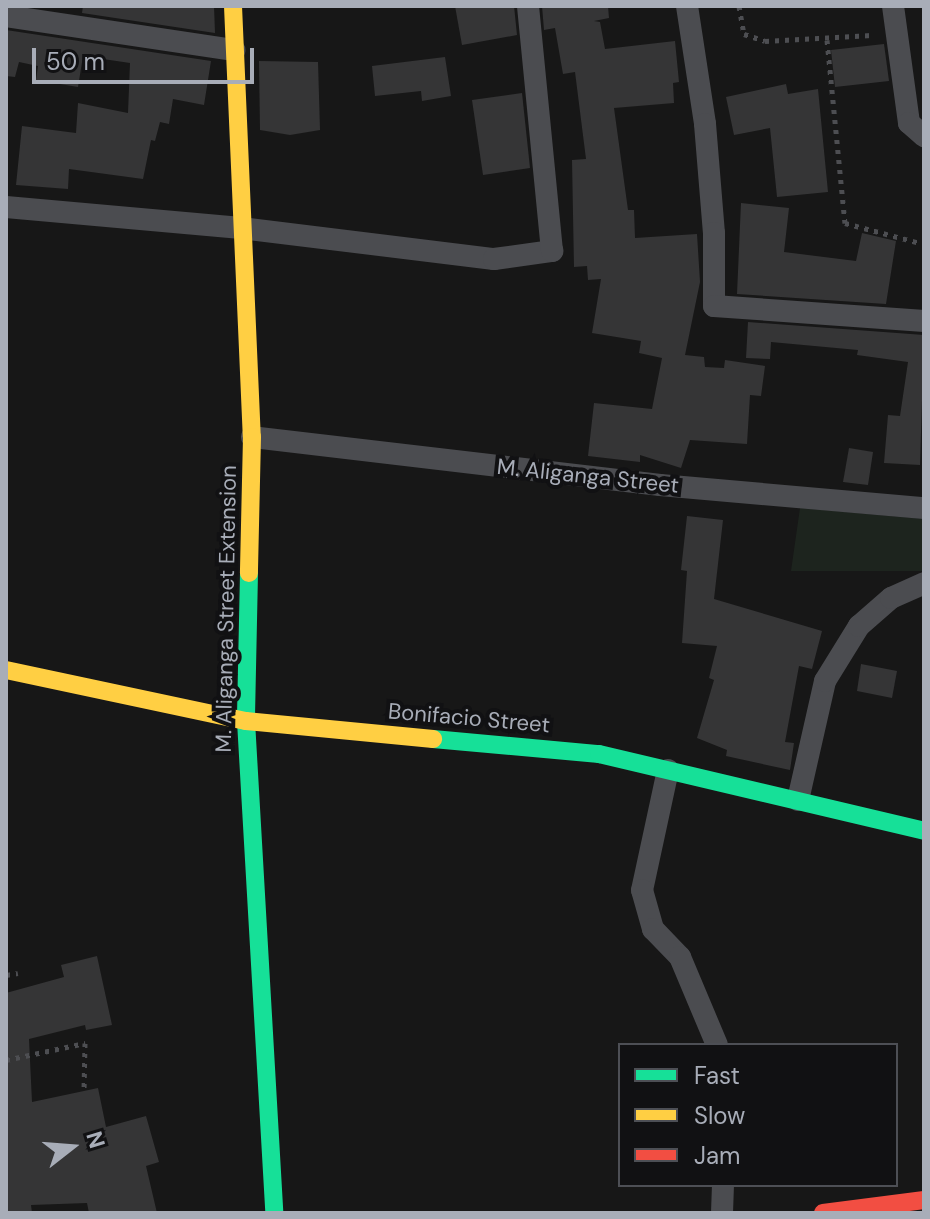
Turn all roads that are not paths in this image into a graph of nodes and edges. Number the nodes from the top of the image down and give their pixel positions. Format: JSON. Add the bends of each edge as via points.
{"nodes":[{"id":1,"x":233,"y":6,"type":"edge"},
{"id":2,"x":528,"y":6,"type":"edge"},
{"id":3,"x":687,"y":6,"type":"edge"},
{"id":4,"x":893,"y":6,"type":"edge"},
{"id":5,"x":6,"y":16,"type":"edge"},
{"id":6,"x":234,"y":50,"type":"junction"},
{"id":7,"x":924,"y":136,"type":"edge"},
{"id":8,"x":6,"y":207,"type":"edge"},
{"id":9,"x":241,"y":228,"type":"junction"},
{"id":10,"x":924,"y":321,"type":"edge"},
{"id":11,"x":252,"y":437,"type":"junction"},
{"id":12,"x":924,"y":508,"type":"edge"},
{"id":13,"x":924,"y":583,"type":"edge"},
{"id":14,"x":6,"y":670,"type":"edge"},
{"id":15,"x":246,"y":721,"type":"junction"},
{"id":16,"x":668,"y":770,"type":"junction"},
{"id":17,"x":798,"y":800,"type":"junction"},
{"id":18,"x":924,"y":831,"type":"edge"},
{"id":19,"x":716,"y":1043,"type":"edge"},
{"id":20,"x":723,"y":1187,"type":"edge"},
{"id":21,"x":924,"y":1200,"type":"edge"},
{"id":22,"x":274,"y":1213,"type":"edge"},
{"id":23,"x":722,"y":1213,"type":"edge"},
{"id":24,"x":823,"y":1213,"type":"edge"}],
"edges":[{"from":1,"to":6,"type":"main road","name":"M. Aliganga Street Extension"},
{"from":2,"to":9,"type":"street","via":[[552,251],[494,259]]},
{"from":3,"to":10,"type":"street","via":[[706,140],[714,306]]},
{"from":4,"to":7,"type":"street","via":[[909,123]]},
{"from":5,"to":6,"type":"street"},
{"from":6,"to":9,"type":"main road","name":"M. Aliganga Street Extension"},
{"from":8,"to":9,"type":"street"},
{"from":9,"to":11,"type":"main road","name":"M. Aliganga Street Extension"},
{"from":11,"to":12,"type":"street","name":"M. Aliganga Street","via":[[660,485]]},
{"from":11,"to":15,"type":"main road","name":"M. Aliganga Street Extension"},
{"from":13,"to":17,"type":"street","via":[[891,598],[859,626],[825,681]]},
{"from":14,"to":15,"type":"main road","name":"Bonifacio Street"},
{"from":15,"to":16,"type":"main road","name":"Bonifacio Street","via":[[599,754]]},
{"from":15,"to":22,"type":"main road","name":"M. Aliganga Street Extension"},
{"from":16,"to":17,"type":"main road","name":"Bonifacio Street"},
{"from":16,"to":19,"type":"street","via":[[642,890],[653,929],[680,957]]},
{"from":17,"to":18,"type":"main road","name":"Bonifacio Street"},
{"from":20,"to":23,"type":"street"},
{"from":21,"to":24,"type":"main road"}]}
